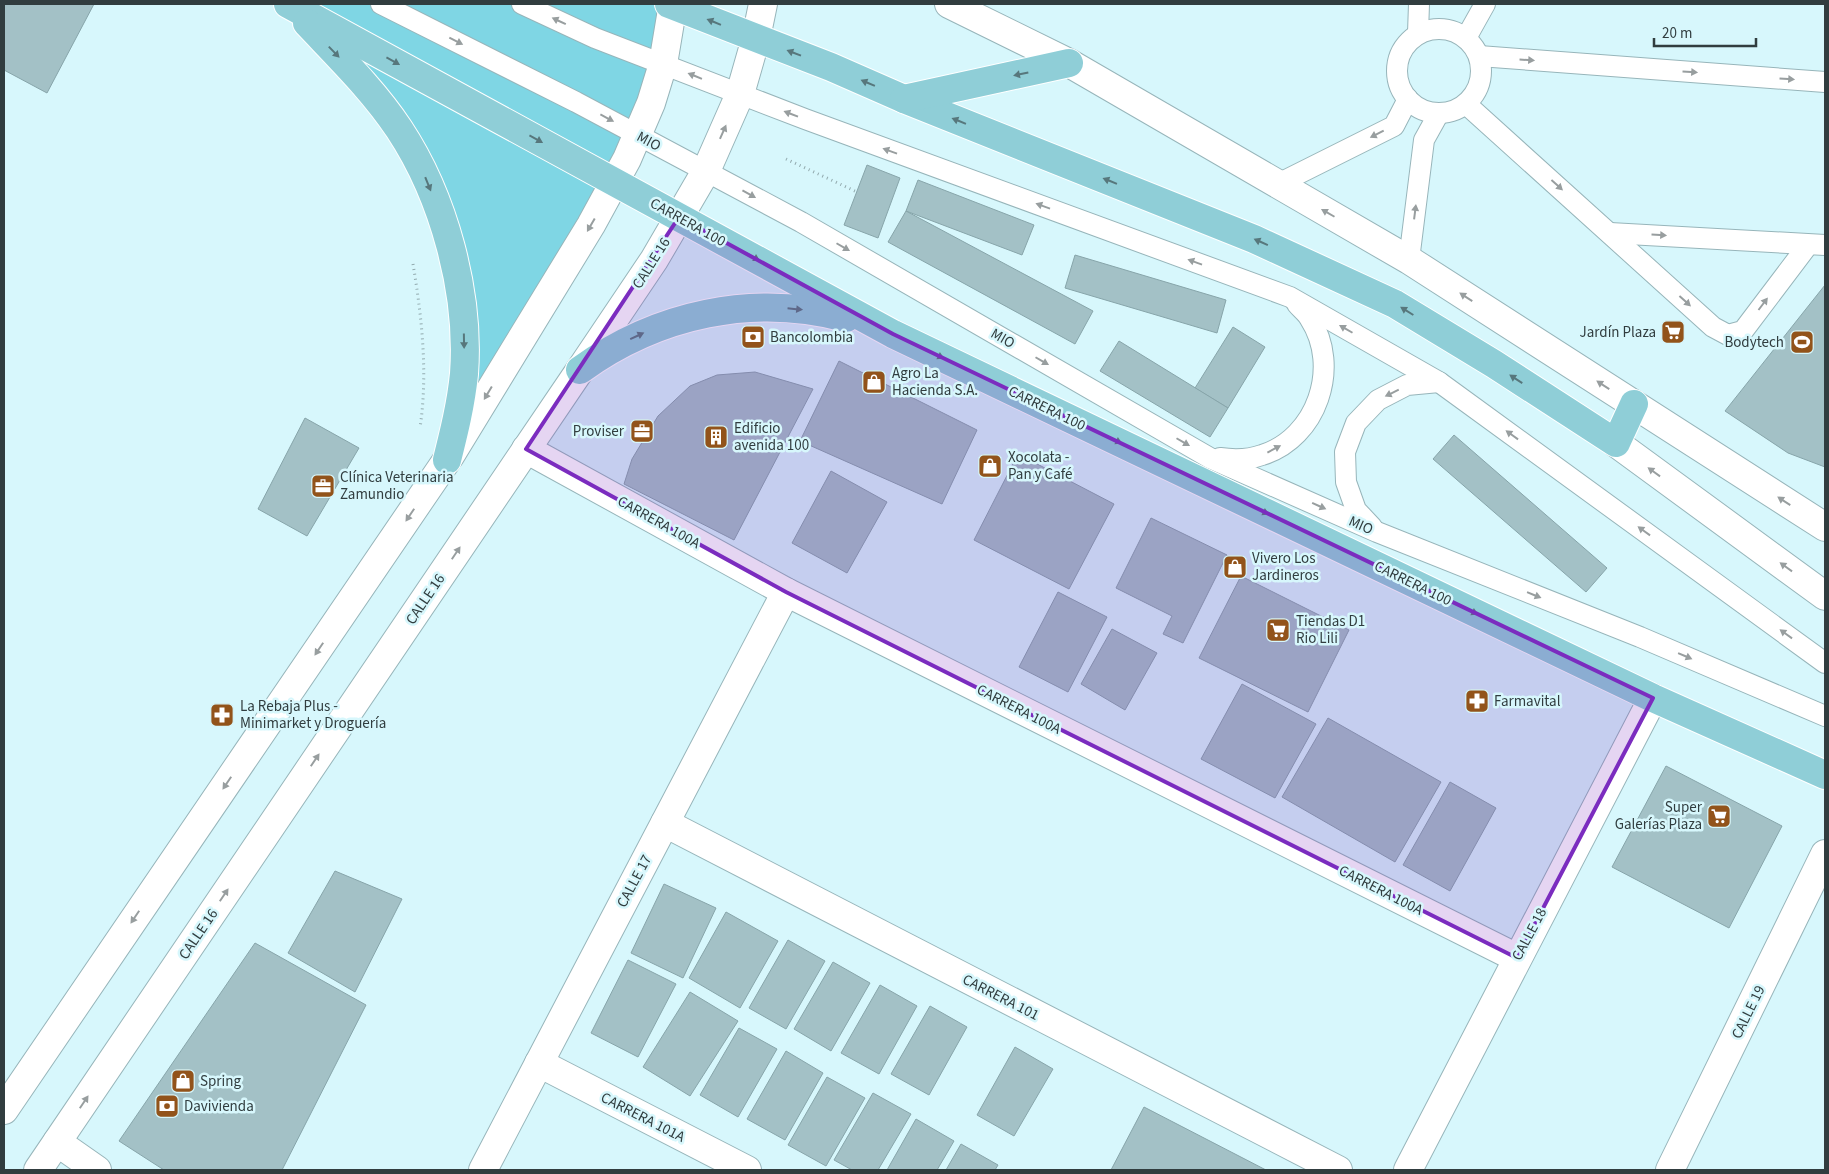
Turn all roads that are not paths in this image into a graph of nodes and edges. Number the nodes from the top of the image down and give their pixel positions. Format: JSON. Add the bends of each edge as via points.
{"nodes":[{"id":1,"x":288,"y":4,"type":"edge"},
{"id":2,"x":381,"y":4,"type":"edge"},
{"id":3,"x":522,"y":4,"type":"edge"},
{"id":4,"x":671,"y":4,"type":"edge"},
{"id":5,"x":763,"y":4,"type":"edge"},
{"id":6,"x":949,"y":4,"type":"edge"},
{"id":7,"x":1419,"y":4,"type":"edge"},
{"id":8,"x":1485,"y":4,"type":"edge"},
{"id":9,"x":1418,"y":33,"type":"junction"},
{"id":10,"x":756,"y":38,"type":"junction"},
{"id":11,"x":1466,"y":38,"type":"junction"},
{"id":12,"x":1479,"y":56,"type":"junction"},
{"id":13,"x":1069,"y":63,"type":"junction"},
{"id":14,"x":663,"y":64,"type":"junction"},
{"id":15,"x":1825,"y":82,"type":"edge"},
{"id":16,"x":740,"y":94,"type":"junction"},
{"id":17,"x":904,"y":99,"type":"junction"},
{"id":18,"x":1408,"y":99,"type":"junction"},
{"id":19,"x":1466,"y":104,"type":"junction"},
{"id":20,"x":1439,"y":113,"type":"junction"},
{"id":21,"x":638,"y":135,"type":"junction"},
{"id":22,"x":706,"y":171,"type":"junction"},
{"id":23,"x":615,"y":182,"type":"junction"},
{"id":24,"x":1278,"y":184,"type":"junction"},
{"id":25,"x":679,"y":217,"type":"junction"},
{"id":26,"x":1610,"y":233,"type":"junction"},
{"id":27,"x":1816,"y":245,"type":"edge"},
{"id":28,"x":1409,"y":260,"type":"junction"},
{"id":29,"x":1290,"y":297,"type":"junction"},
{"id":30,"x":893,"y":334,"type":"junction"},
{"id":31,"x":580,"y":370,"type":"junction"},
{"id":32,"x":1439,"y":382,"type":"junction"},
{"id":33,"x":1634,"y":404,"type":"junction"},
{"id":34,"x":1616,"y":443,"type":"junction"},
{"id":35,"x":526,"y":448,"type":"junction"},
{"id":36,"x":1210,"y":458,"type":"junction"},
{"id":37,"x":448,"y":460,"type":"junction"},
{"id":38,"x":1825,"y":527,"type":"edge"},
{"id":39,"x":1377,"y":532,"type":"junction"},
{"id":40,"x":786,"y":592,"type":"junction"},
{"id":41,"x":1825,"y":596,"type":"edge"},
{"id":42,"x":1825,"y":663,"type":"edge"},
{"id":43,"x":1653,"y":698,"type":"junction"},
{"id":44,"x":1825,"y":716,"type":"edge"},
{"id":45,"x":1825,"y":775,"type":"edge"},
{"id":46,"x":664,"y":823,"type":"junction"},
{"id":47,"x":1825,"y":854,"type":"edge"},
{"id":48,"x":1517,"y":958,"type":"junction"},
{"id":49,"x":538,"y":1064,"type":"junction"},
{"id":50,"x":6,"y":1103,"type":"edge"},
{"id":51,"x":57,"y":1142,"type":"junction"},
{"id":52,"x":38,"y":1170,"type":"edge"},
{"id":53,"x":97,"y":1170,"type":"edge"},
{"id":54,"x":482,"y":1170,"type":"edge"},
{"id":55,"x":747,"y":1170,"type":"edge"},
{"id":56,"x":1338,"y":1170,"type":"edge"},
{"id":57,"x":1408,"y":1170,"type":"edge"},
{"id":58,"x":1670,"y":1170,"type":"edge"}],
"edges":[{"from":1,"to":23,"type":"main road","name":"CARRERA 100","one_way":true},
{"from":1,"to":37,"type":"main road","one_way":true,"via":[[370,90],[399,128],[424,174],[443,222],[459,283],[465,349],[458,416]]},
{"from":2,"to":21,"type":"lane","name":"MIO","one_way":true},
{"from":14,"to":3,"type":"lane","one_way":true,"via":[[595,38]]},
{"from":10,"to":4,"type":"main road","one_way":true},
{"from":4,"to":14,"type":"street"},
{"from":5,"to":10,"type":"street","name":"CALLE 16"},
{"from":6,"to":13,"type":"street"},
{"from":7,"to":9,"type":"lane"},
{"from":8,"to":11,"type":"lane"},
{"from":9,"to":11,"type":"lane","via":[[1446,29]]},
{"from":9,"to":18,"type":"lane","via":[[1400,55],[1400,86]]},
{"from":10,"to":16,"type":"street","name":"CALLE 16"},
{"from":17,"to":10,"type":"main road","one_way":true},
{"from":11,"to":12,"type":"lane"},
{"from":12,"to":15,"type":"lane","one_way":true},
{"from":12,"to":19,"type":"lane","via":[[1482,73],[1477,90]]},
{"from":13,"to":17,"type":"main road","one_way":true},
{"from":13,"to":24,"type":"street"},
{"from":16,"to":14,"type":"lane","one_way":true},
{"from":14,"to":21,"type":"street"},
{"from":22,"to":16,"type":"street","name":"CALLE 16","one_way":true},
{"from":29,"to":16,"type":"lane","one_way":true},
{"from":34,"to":17,"type":"main road","one_way":true,"via":[[1395,304],[1254,239]]},
{"from":18,"to":20,"type":"lane","via":[[1427,111]]},
{"from":18,"to":24,"type":"lane","one_way":true,"via":[[1394,126]]},
{"from":19,"to":20,"type":"lane","via":[[1453,111]]},
{"from":19,"to":26,"type":"lane","one_way":true},
{"from":28,"to":20,"type":"lane","one_way":true,"via":[[1424,140]]},
{"from":21,"to":22,"type":"lane","name":"MIO"},
{"from":21,"to":23,"type":"street"},
{"from":22,"to":25,"type":"street","name":"CALLE 16"},
{"from":22,"to":36,"type":"lane","name":"MIO","one_way":true},
{"from":23,"to":25,"type":"main road","name":"CARRERA 100"},
{"from":23,"to":37,"type":"street","one_way":true},
{"from":28,"to":24,"type":"street","one_way":true},
{"from":25,"to":30,"type":"main road","name":"CARRERA 100","one_way":true},
{"from":25,"to":31,"type":"street","name":"CALLE 16"},
{"from":26,"to":27,"type":"lane","one_way":true},
{"from":26,"to":27,"type":"lane","one_way":true,"via":[[1713,327],[1728,335],[1744,331]]},
{"from":33,"to":28,"type":"street","one_way":true},
{"from":32,"to":29,"type":"lane","one_way":true},
{"from":36,"to":29,"type":"lane","one_way":true,"via":[[1237,460],[1262,455],[1285,443],[1305,425],[1318,403],[1324,374],[1322,345],[1310,319]]},
{"from":31,"to":30,"type":"main road","one_way":true,"via":[[617,346],[657,327],[699,315],[742,308],[786,308],[830,314]]},
{"from":30,"to":43,"type":"main road","name":"CARRERA 100","one_way":true},
{"from":31,"to":35,"type":"street","name":"CALLE 16"},
{"from":32,"to":39,"type":"lane","one_way":true,"via":[[1407,385],[1378,400],[1356,424],[1346,452],[1346,482],[1356,510]]},
{"from":42,"to":32,"type":"lane","one_way":true},
{"from":33,"to":34,"type":"main road"},
{"from":38,"to":33,"type":"street","one_way":true},
{"from":41,"to":34,"type":"street","one_way":true},
{"from":35,"to":40,"type":"street","name":"CARRERA 100A"},
{"from":51,"to":35,"type":"street","name":"CALLE 16","one_way":true},
{"from":36,"to":39,"type":"lane","name":"MIO","one_way":true},
{"from":37,"to":50,"type":"street","one_way":true},
{"from":39,"to":44,"type":"lane","name":"MIO","one_way":true,"via":[[1640,637]]},
{"from":40,"to":46,"type":"street","name":"CALLE 17"},
{"from":40,"to":48,"type":"street","name":"CARRERA 100A"},
{"from":43,"to":45,"type":"main road","name":"CARRERA 100"},
{"from":43,"to":48,"type":"street","name":"CALLE 18"},
{"from":46,"to":49,"type":"street","name":"CALLE 17"},
{"from":46,"to":56,"type":"street","name":"CARRERA 101"},
{"from":47,"to":58,"type":"street","name":"CALLE 19"},
{"from":48,"to":57,"type":"street","name":"CALLE 18"},
{"from":49,"to":54,"type":"street","name":"CALLE 17"},
{"from":49,"to":55,"type":"street","name":"CARRERA 101A"},
{"from":51,"to":52,"type":"street","name":"CALLE 16"},
{"from":51,"to":53,"type":"street"}]}
